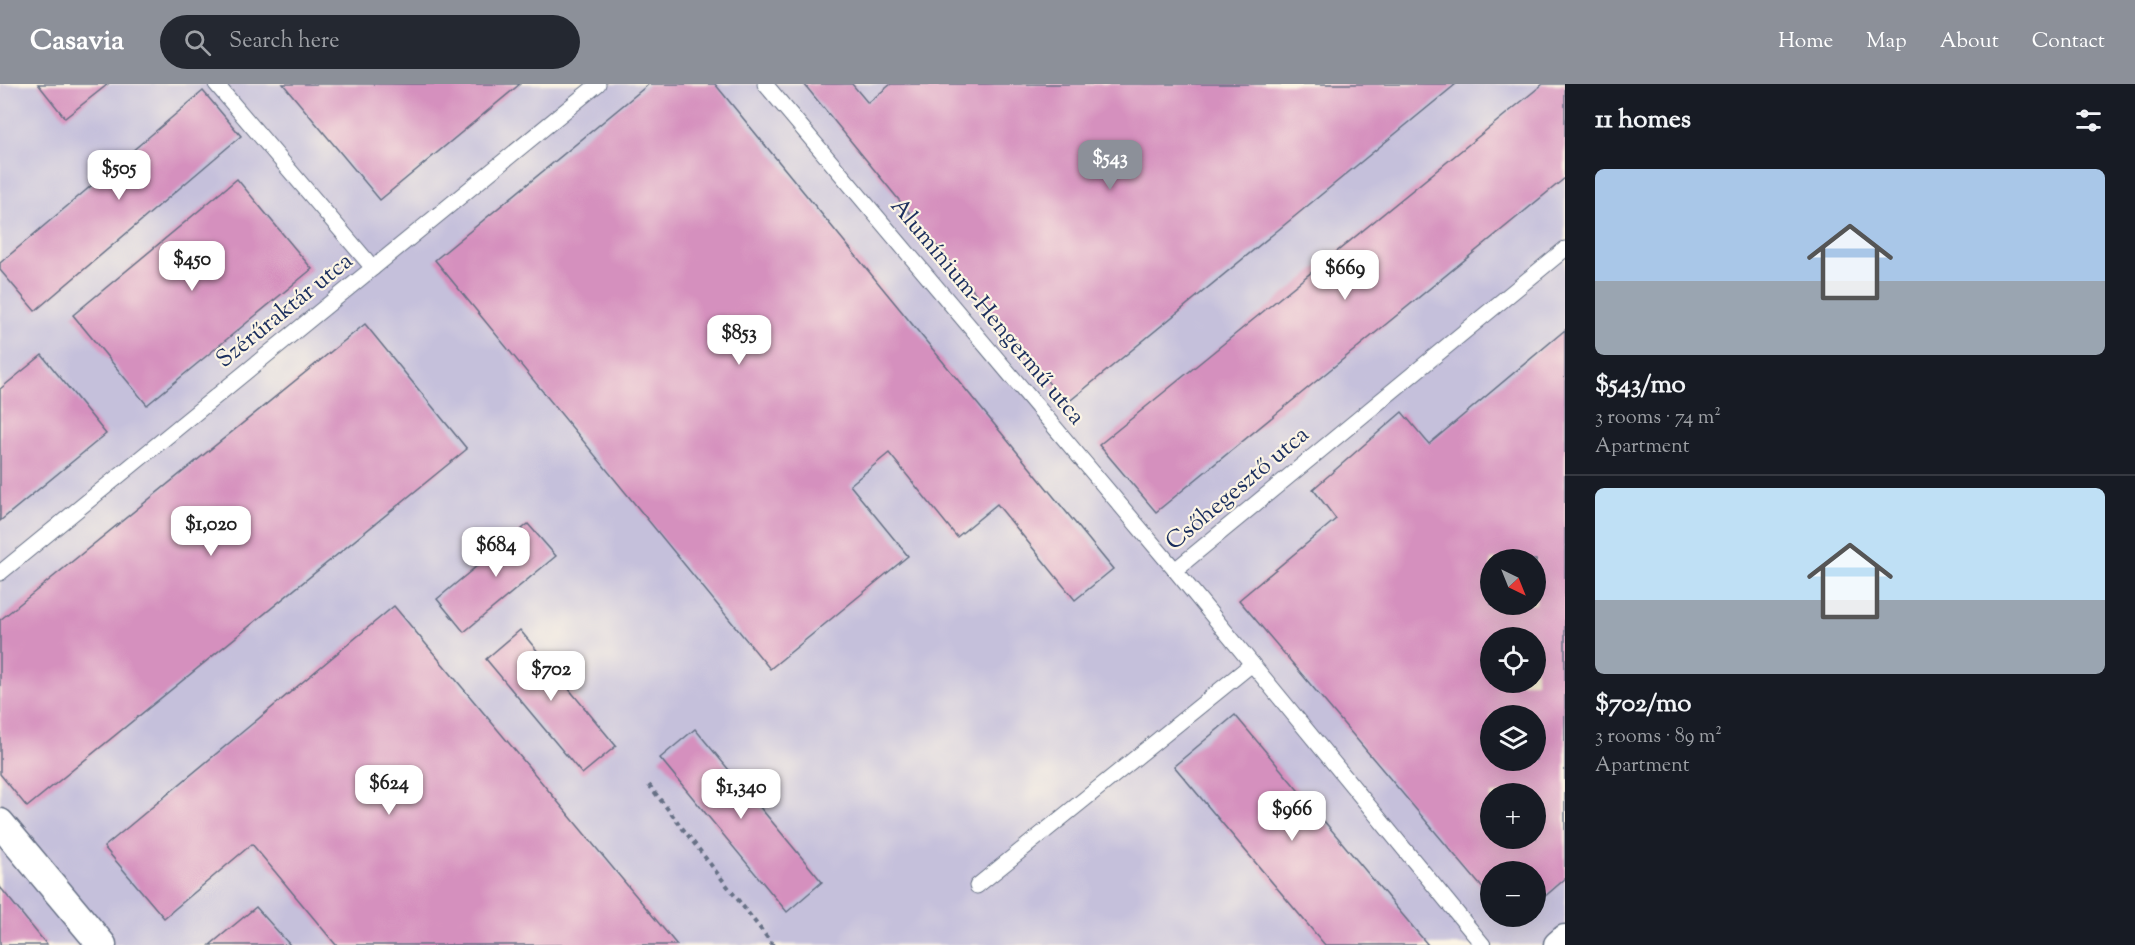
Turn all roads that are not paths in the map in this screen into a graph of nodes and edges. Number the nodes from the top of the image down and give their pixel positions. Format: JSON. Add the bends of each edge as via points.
{"nodes":[{"id":1,"x":216,"y":84,"type":"edge"},
{"id":2,"x":598,"y":84,"type":"edge"},
{"id":3,"x":765,"y":84,"type":"edge"},
{"id":4,"x":1565,"y":249,"type":"edge"},
{"id":5,"x":373,"y":268,"type":"junction"},
{"id":6,"x":1175,"y":570,"type":"junction"},
{"id":7,"x":0,"y":573,"type":"edge"},
{"id":8,"x":1252,"y":664,"type":"junction"},
{"id":9,"x":0,"y":823,"type":"edge"},
{"id":10,"x":977,"y":886,"type":"dead end"},
{"id":11,"x":1565,"y":939,"type":"edge"},
{"id":12,"x":102,"y":945,"type":"edge"},
{"id":13,"x":1483,"y":945,"type":"edge"},
{"id":14,"x":1558,"y":945,"type":"edge"}],
"edges":[{"from":1,"to":5,"type":"lane"},
{"from":2,"to":5,"type":"lane","name":"Szérűraktár utca"},
{"from":3,"to":6,"type":"lane","name":"Alumínium-Hengermű utca"},
{"from":4,"to":6,"type":"lane","name":"Csőhegesztő utca"},
{"from":5,"to":7,"type":"lane","name":"Szérűraktár utca"},
{"from":6,"to":8,"type":"lane","name":"Csőhegesztő utca"},
{"from":8,"to":10,"type":"lane"},
{"from":8,"to":13,"type":"lane","name":"Csőhegesztő utca"},
{"from":9,"to":12,"type":"street"},
{"from":11,"to":14,"type":"street"}]}
